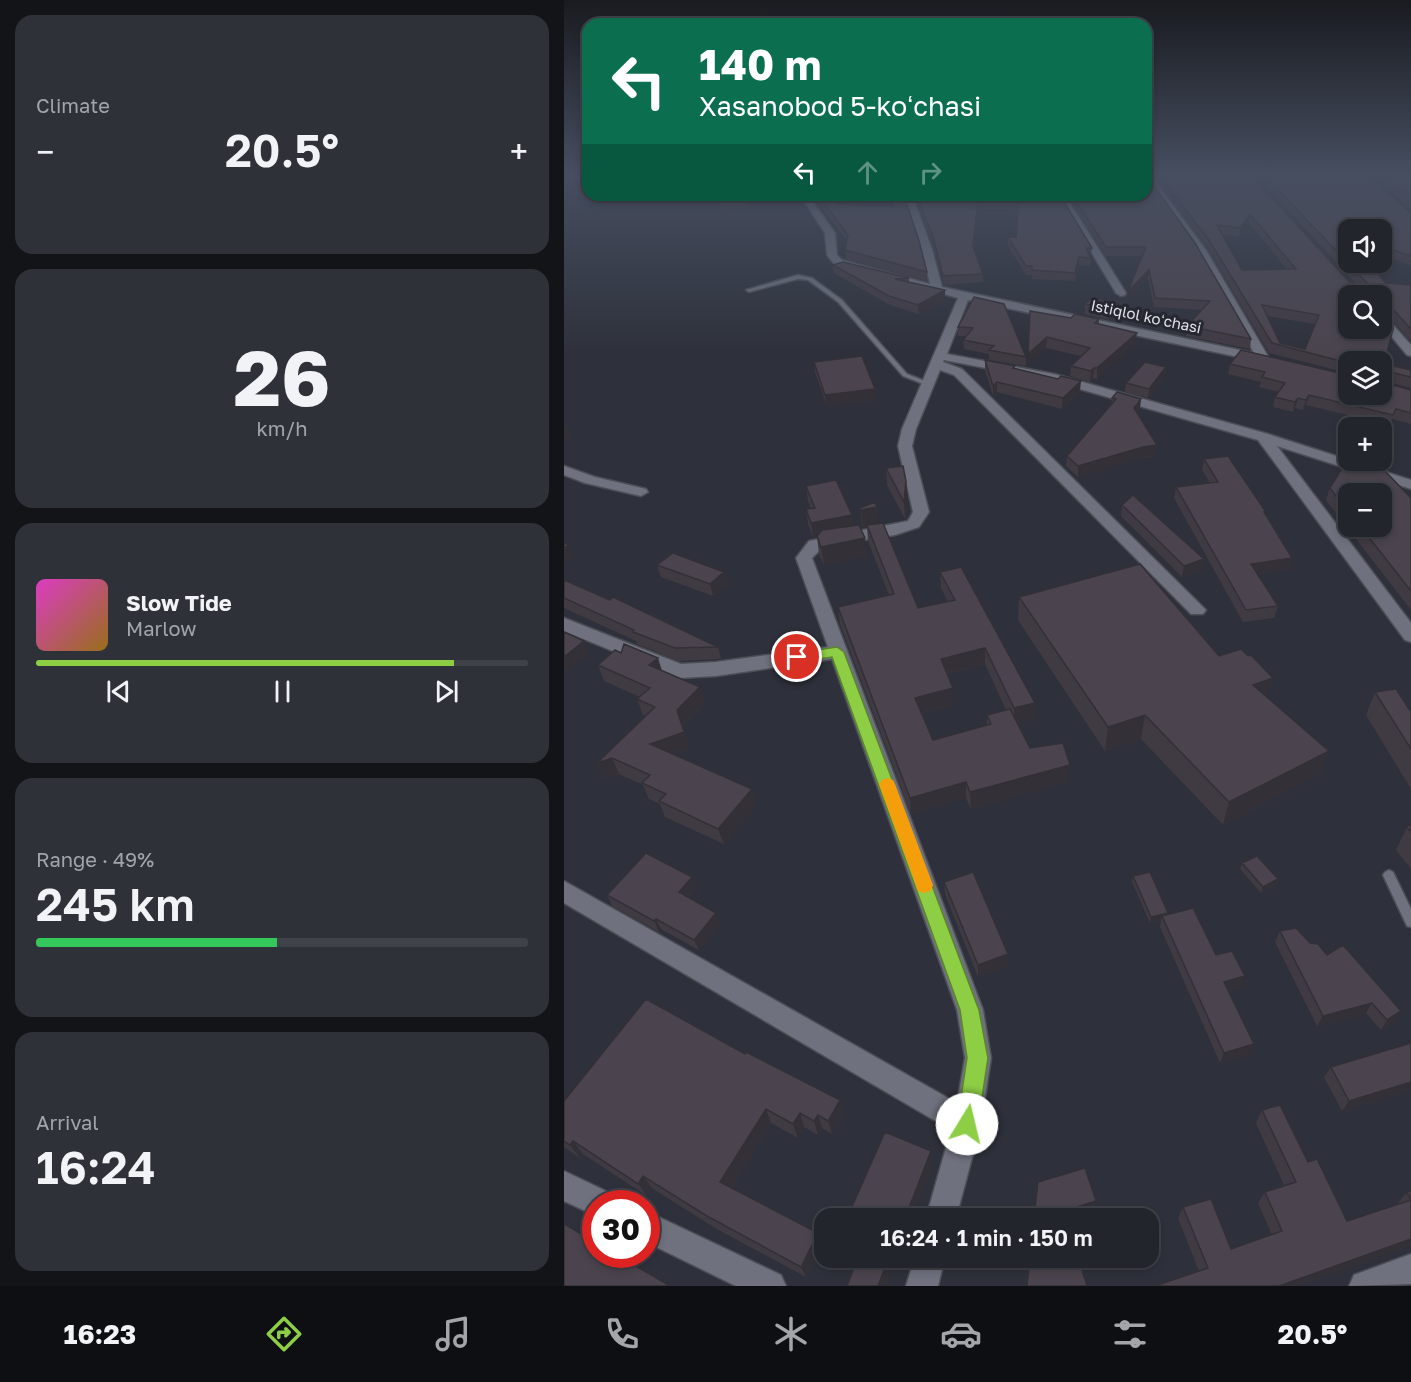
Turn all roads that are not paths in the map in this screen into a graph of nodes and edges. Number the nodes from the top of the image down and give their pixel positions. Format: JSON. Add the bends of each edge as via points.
{"nodes":[{"id":1,"x":830,"y":234,"type":"edge"},
{"id":2,"x":922,"y":234,"type":"edge"},
{"id":3,"x":1085,"y":234,"type":"edge"},
{"id":4,"x":1190,"y":234,"type":"edge"},
{"id":5,"x":937,"y":289,"type":"junction"},
{"id":6,"x":749,"y":290,"type":"dead end"},
{"id":7,"x":1121,"y":293,"type":"dead end"},
{"id":8,"x":964,"y":296,"type":"junction"},
{"id":9,"x":1392,"y":330,"type":"edge"},
{"id":10,"x":1411,"y":352,"type":"edge"},
{"id":11,"x":935,"y":368,"type":"junction"},
{"id":12,"x":1263,"y":437,"type":"junction"},
{"id":13,"x":564,"y":470,"type":"edge"},
{"id":14,"x":1411,"y":485,"type":"edge"},
{"id":15,"x":640,"y":492,"type":"dead end"},
{"id":16,"x":1197,"y":610,"type":"dead end"},
{"id":17,"x":564,"y":624,"type":"edge"},
{"id":18,"x":1411,"y":636,"type":"edge"},
{"id":19,"x":837,"y":652,"type":"junction"},
{"id":20,"x":1389,"y":875,"type":"dead end"},
{"id":21,"x":564,"y":891,"type":"edge"},
{"id":22,"x":1411,"y":922,"type":"edge"},
{"id":23,"x":967,"y":1124,"type":"junction"},
{"id":24,"x":564,"y":1186,"type":"edge"},
{"id":25,"x":582,"y":1194,"type":"edge"},
{"id":26,"x":944,"y":1208,"type":"edge"},
{"id":27,"x":660,"y":1233,"type":"edge"},
{"id":28,"x":927,"y":1268,"type":"edge"},
{"id":29,"x":1411,"y":1269,"type":"edge"},
{"id":30,"x":770,"y":1286,"type":"edge"},
{"id":31,"x":922,"y":1286,"type":"edge"},
{"id":32,"x":1365,"y":1286,"type":"edge"}],
"edges":[{"from":1,"to":5,"type":"street","name":"Istiqlol koʻchasi","via":[[832,255],[838,262]]},
{"from":2,"to":5,"type":"street"},
{"from":3,"to":7,"type":"street"},
{"from":4,"to":8,"type":"street","name":"Istiqlol koʻchasi","via":[[1268,359]]},
{"from":5,"to":8,"type":"street","name":"Istiqlol koʻchasi"},
{"from":6,"to":11,"type":"lane","via":[[798,277],[810,279],[840,301],[905,375]]},
{"from":8,"to":11,"type":"street"},
{"from":9,"to":10,"type":"street"},
{"from":11,"to":12,"type":"street","via":[[1050,377]]},
{"from":11,"to":16,"type":"street","via":[[958,372]]},
{"from":11,"to":19,"type":"street","via":[[905,446],[921,512],[914,524],[814,544],[804,558]]},
{"from":12,"to":14,"type":"street"},
{"from":12,"to":18,"type":"street"},
{"from":13,"to":15,"type":"street"},
{"from":17,"to":19,"type":"street","via":[[678,671]]},
{"from":19,"to":23,"type":"street","via":[[970,1010],[978,1058]]},
{"from":20,"to":22,"type":"lane"},
{"from":21,"to":23,"type":"street"},
{"from":23,"to":26,"type":"street"},
{"from":24,"to":25,"type":"street"},
{"from":27,"to":30,"type":"street"},
{"from":28,"to":31,"type":"street"},
{"from":29,"to":32,"type":"street"}]}
